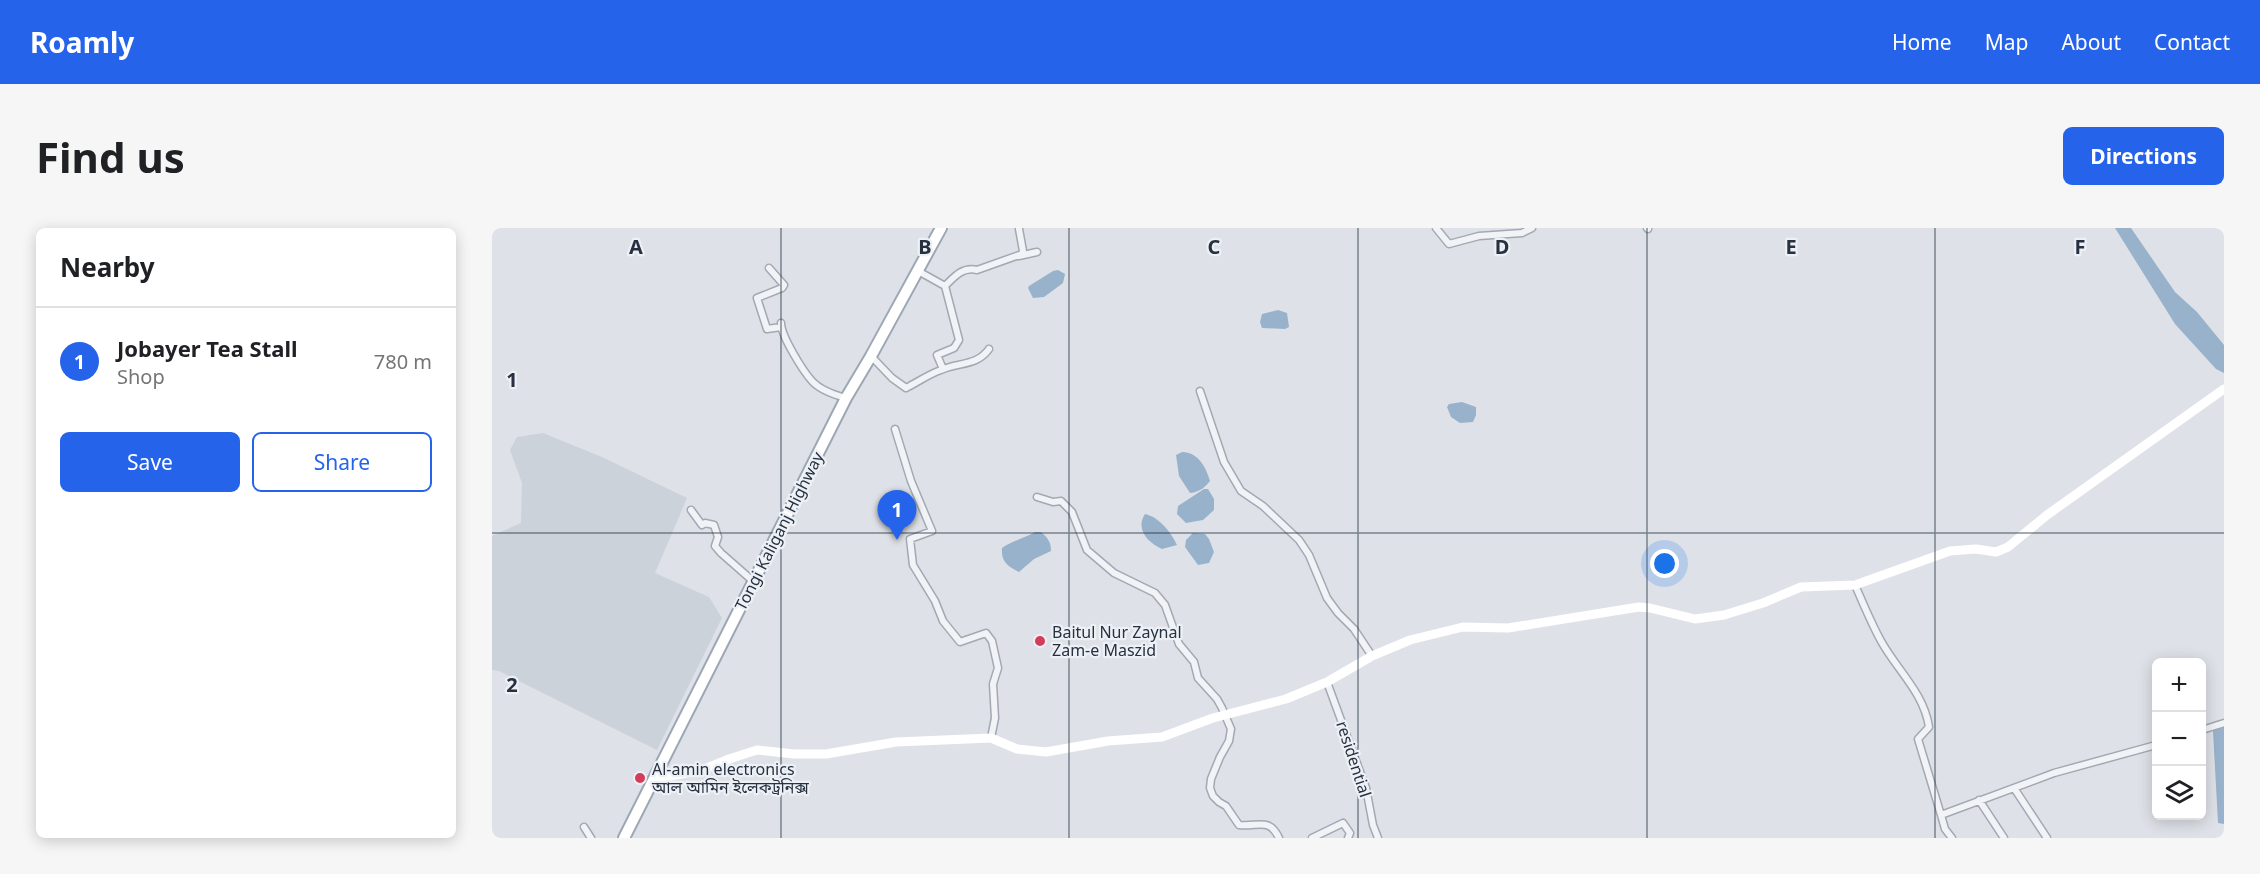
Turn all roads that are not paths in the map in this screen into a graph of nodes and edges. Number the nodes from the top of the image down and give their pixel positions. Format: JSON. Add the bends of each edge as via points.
{"nodes":[{"id":1,"x":941,"y":228,"type":"edge"},
{"id":2,"x":1436,"y":228,"type":"edge"},
{"id":3,"x":1532,"y":228,"type":"edge"},
{"id":4,"x":1019,"y":229,"type":"edge"},
{"id":5,"x":1036,"y":252,"type":"dead end"},
{"id":6,"x":1018,"y":256,"type":"junction"},
{"id":7,"x":769,"y":268,"type":"dead end"},
{"id":8,"x":918,"y":271,"type":"junction"},
{"id":9,"x":945,"y":286,"type":"junction"},
{"id":10,"x":989,"y":349,"type":"dead end"},
{"id":11,"x":871,"y":356,"type":"junction"},
{"id":12,"x":943,"y":369,"type":"junction"},
{"id":13,"x":2224,"y":389,"type":"edge"},
{"id":14,"x":1200,"y":391,"type":"dead end"},
{"id":15,"x":846,"y":398,"type":"junction"},
{"id":16,"x":895,"y":429,"type":"dead end"},
{"id":17,"x":1037,"y":497,"type":"dead end"},
{"id":18,"x":691,"y":510,"type":"dead end"},
{"id":19,"x":754,"y":582,"type":"junction"},
{"id":20,"x":1855,"y":585,"type":"junction"},
{"id":21,"x":1371,"y":656,"type":"junction"},
{"id":22,"x":1327,"y":682,"type":"junction"},
{"id":23,"x":1224,"y":716,"type":"junction"},
{"id":24,"x":2224,"y":723,"type":"edge"},
{"id":25,"x":2206,"y":729,"type":"edge"},
{"id":26,"x":991,"y":738,"type":"junction"},
{"id":27,"x":2152,"y":745,"type":"edge"},
{"id":28,"x":655,"y":779,"type":"junction"},
{"id":29,"x":2013,"y":788,"type":"junction"},
{"id":30,"x":1979,"y":800,"type":"junction"},
{"id":31,"x":1941,"y":815,"type":"junction"},
{"id":32,"x":584,"y":827,"type":"dead end"},
{"id":33,"x":591,"y":838,"type":"edge"},
{"id":34,"x":624,"y":838,"type":"edge"},
{"id":35,"x":1279,"y":838,"type":"edge"},
{"id":36,"x":1312,"y":838,"type":"edge"},
{"id":37,"x":1348,"y":838,"type":"edge"},
{"id":38,"x":1378,"y":838,"type":"edge"},
{"id":39,"x":1952,"y":838,"type":"edge"},
{"id":40,"x":2004,"y":838,"type":"edge"},
{"id":41,"x":2047,"y":838,"type":"edge"}],
"edges":[{"from":1,"to":8,"type":"main road","name":"Tongi Kaliganj Highway"},
{"from":2,"to":3,"type":"street","via":[[1449,244],[1479,236],[1522,233]]},
{"from":4,"to":6,"type":"street","via":[[1023,251]]},
{"from":5,"to":6,"type":"street"},
{"from":6,"to":9,"type":"street","via":[[962,271]]},
{"from":7,"to":15,"type":"street","via":[[784,285],[757,298],[767,329],[781,325],[813,383]]},
{"from":8,"to":9,"type":"street"},
{"from":8,"to":11,"type":"main road","name":"Tongi Kaliganj Highway"},
{"from":9,"to":12,"type":"street","via":[[960,340],[954,348],[938,355]]},
{"from":10,"to":12,"type":"street","via":[[982,358]]},
{"from":11,"to":12,"type":"street","via":[[906,388]]},
{"from":11,"to":15,"type":"main road","name":"Tongi Kaliganj Highway"},
{"from":13,"to":20,"type":"street","via":[[2008,547],[1996,552],[1950,551]]},
{"from":14,"to":21,"type":"street","via":[[1224,462],[1241,491],[1299,540],[1327,598]]},
{"from":15,"to":19,"type":"main road","name":"Tongi Kaliganj Highway"},
{"from":16,"to":26,"type":"street","via":[[911,481],[933,531],[910,539],[913,566],[943,621],[960,642],[986,633],[994,648],[998,668],[993,684],[995,718]]},
{"from":17,"to":23,"type":"street","via":[[1061,501],[1072,512],[1088,550],[1114,573],[1155,592],[1165,605],[1179,644],[1194,662],[1198,678],[1217,699]]},
{"from":18,"to":19,"type":"street","via":[[702,525],[714,525],[718,537],[715,546]]},
{"from":19,"to":28,"type":"main road","name":"Tongi Kaliganj Highway"},
{"from":20,"to":21,"type":"street","via":[[1801,587],[1724,615],[1695,619],[1639,607],[1508,628],[1463,627],[1410,640]]},
{"from":20,"to":31,"type":"street","via":[[1881,641],[1927,712],[1929,727],[1918,739]]},
{"from":21,"to":22,"type":"street"},
{"from":22,"to":23,"type":"street","via":[[1286,699]]},
{"from":22,"to":38,"type":"street","name":"residential","via":[[1366,788]]},
{"from":23,"to":26,"type":"street","via":[[1162,737],[1107,741],[1046,752],[1017,749]]},
{"from":23,"to":35,"type":"street","via":[[1231,729],[1211,779],[1213,796],[1226,806],[1239,825],[1268,824],[1274,826]]},
{"from":24,"to":25,"type":"street"},
{"from":26,"to":28,"type":"street","via":[[896,742],[826,754],[757,750],[702,770]]},
{"from":27,"to":29,"type":"street"},
{"from":28,"to":34,"type":"main road","name":"Tongi Kaliganj Highway"},
{"from":29,"to":30,"type":"street"},
{"from":29,"to":41,"type":"street"},
{"from":30,"to":31,"type":"street"},
{"from":30,"to":40,"type":"street"},
{"from":31,"to":39,"type":"street"},
{"from":32,"to":33,"type":"street"},
{"from":36,"to":37,"type":"street","via":[[1343,823],[1350,833]]}]}
